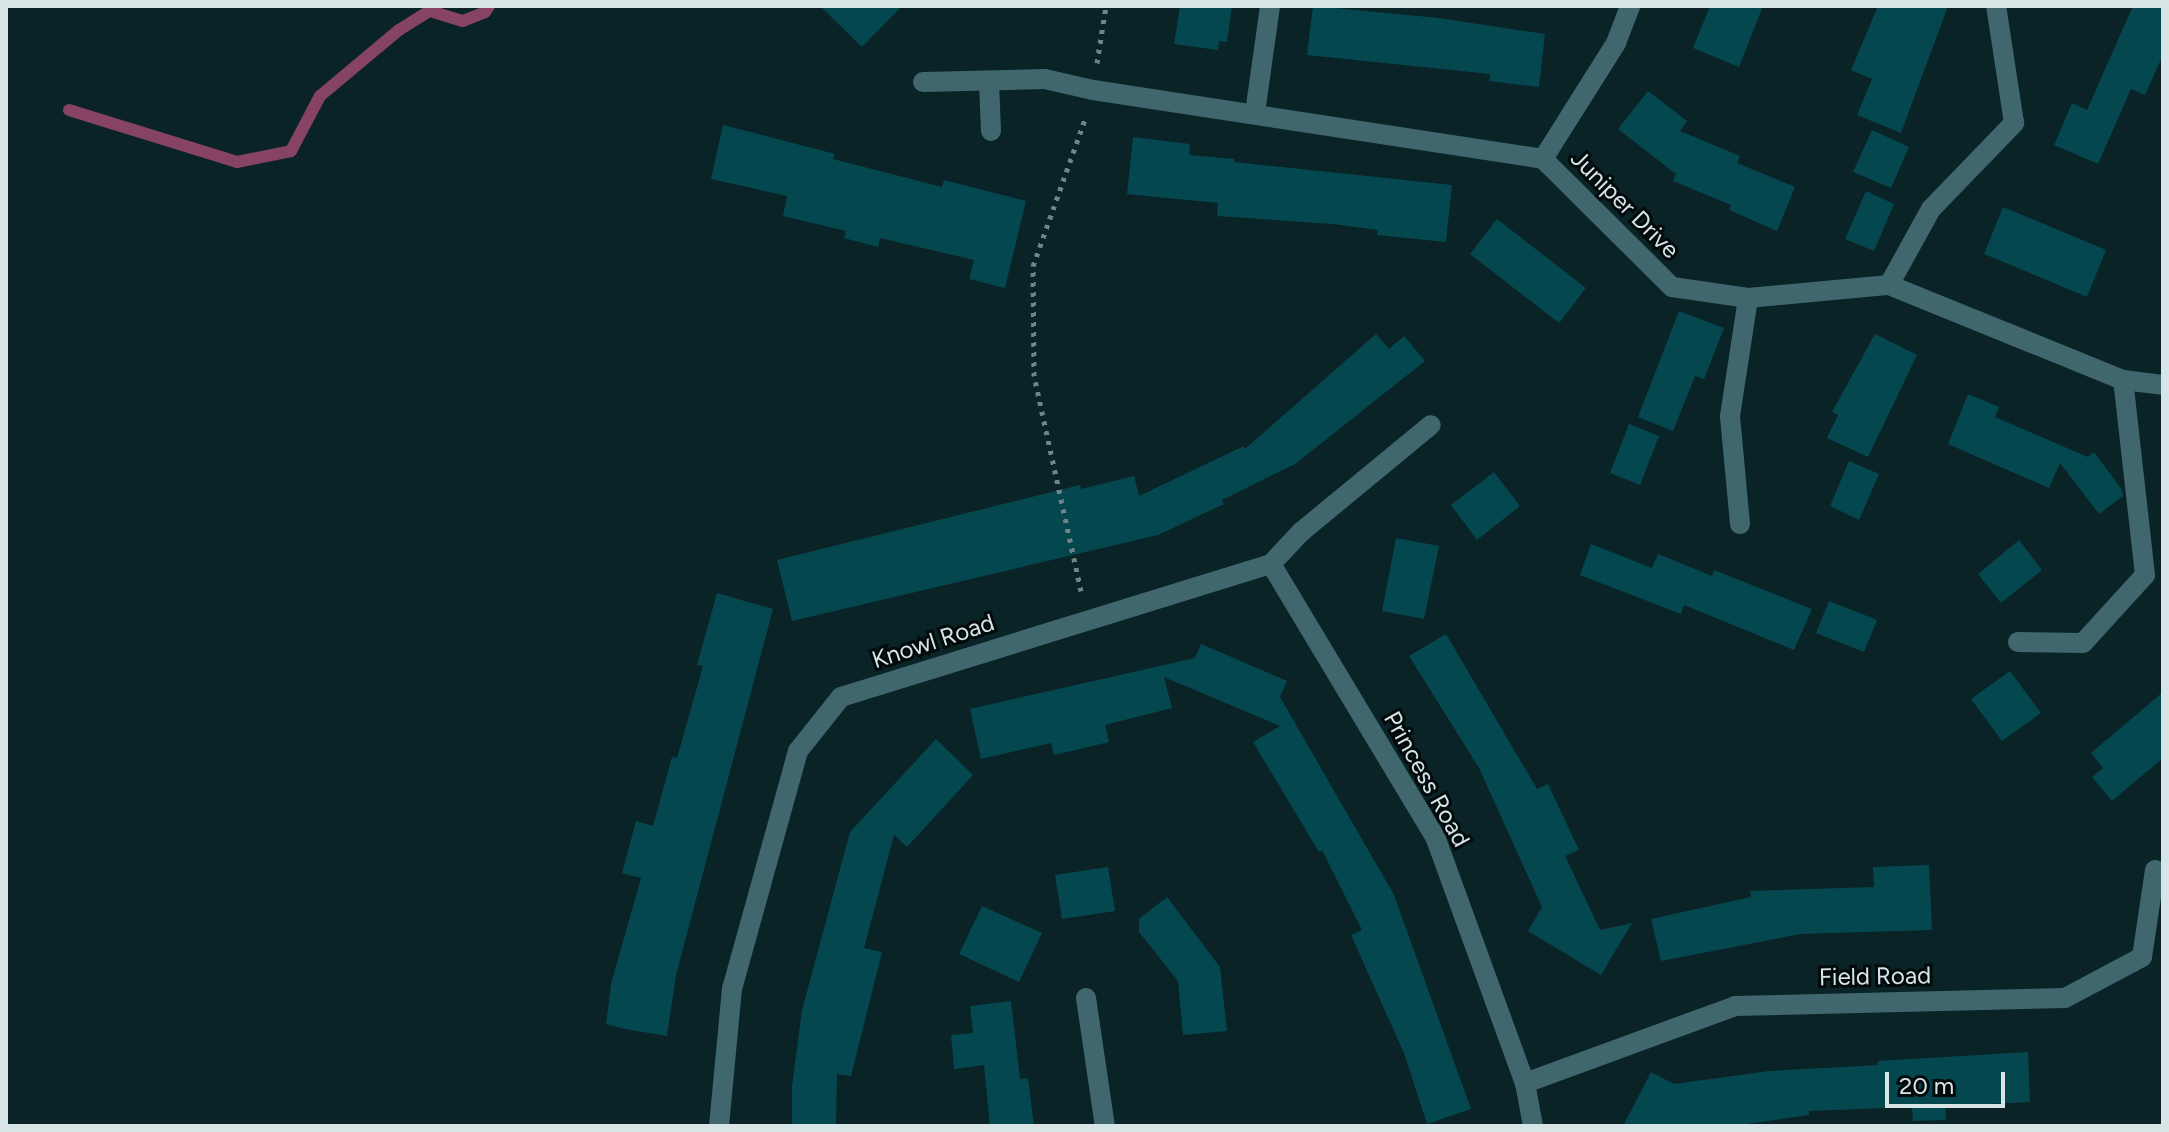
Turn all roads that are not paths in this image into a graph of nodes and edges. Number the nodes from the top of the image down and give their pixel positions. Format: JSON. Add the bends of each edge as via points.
{"nodes":[{"id":1,"x":1270,"y":6,"type":"edge"},
{"id":2,"x":1630,"y":6,"type":"edge"},
{"id":3,"x":1996,"y":6,"type":"edge"},
{"id":4,"x":923,"y":82,"type":"dead end"},
{"id":5,"x":989,"y":82,"type":"junction"},
{"id":6,"x":1255,"y":113,"type":"junction"},
{"id":7,"x":991,"y":131,"type":"dead end"},
{"id":8,"x":1543,"y":159,"type":"junction"},
{"id":9,"x":1889,"y":285,"type":"junction"},
{"id":10,"x":1748,"y":298,"type":"junction"},
{"id":11,"x":2123,"y":380,"type":"junction"},
{"id":12,"x":2163,"y":385,"type":"edge"},
{"id":13,"x":1431,"y":425,"type":"dead end"},
{"id":14,"x":1740,"y":524,"type":"dead end"},
{"id":15,"x":1271,"y":564,"type":"junction"},
{"id":16,"x":2018,"y":642,"type":"dead end"},
{"id":17,"x":2155,"y":870,"type":"dead end"},
{"id":18,"x":1086,"y":998,"type":"dead end"},
{"id":19,"x":1525,"y":1083,"type":"junction"},
{"id":20,"x":719,"y":1126,"type":"edge"},
{"id":21,"x":1105,"y":1126,"type":"edge"},
{"id":22,"x":1533,"y":1126,"type":"edge"}],
"edges":[{"from":1,"to":6,"type":"street"},
{"from":2,"to":8,"type":"street","via":[[1616,43]]},
{"from":3,"to":9,"type":"street","via":[[2014,123],[1931,209]]},
{"from":4,"to":5,"type":"street","name":"Juniper Drive"},
{"from":5,"to":6,"type":"street","name":"Juniper Drive","via":[[1045,79]]},
{"from":5,"to":7,"type":"street"},
{"from":6,"to":8,"type":"street","name":"Juniper Drive"},
{"from":8,"to":10,"type":"street","name":"Juniper Drive","via":[[1672,287]]},
{"from":9,"to":10,"type":"street","name":"Juniper Drive"},
{"from":9,"to":11,"type":"street","name":"Juniper Drive"},
{"from":10,"to":14,"type":"street","via":[[1730,416]]},
{"from":11,"to":12,"type":"street","name":"Juniper Drive"},
{"from":11,"to":16,"type":"street","via":[[2145,575],[2083,643]]},
{"from":13,"to":15,"type":"street","name":"Knowl Road","via":[[1301,532]]},
{"from":15,"to":19,"type":"street","name":"Princess Road","via":[[1436,839]]},
{"from":15,"to":20,"type":"street","name":"Knowl Road","via":[[841,697],[798,751],[732,989]]},
{"from":17,"to":19,"type":"street","name":"Field Road","via":[[2142,957],[2065,998],[1735,1006]]},
{"from":18,"to":21,"type":"street"},
{"from":19,"to":22,"type":"street","name":"Princess Road"}]}
